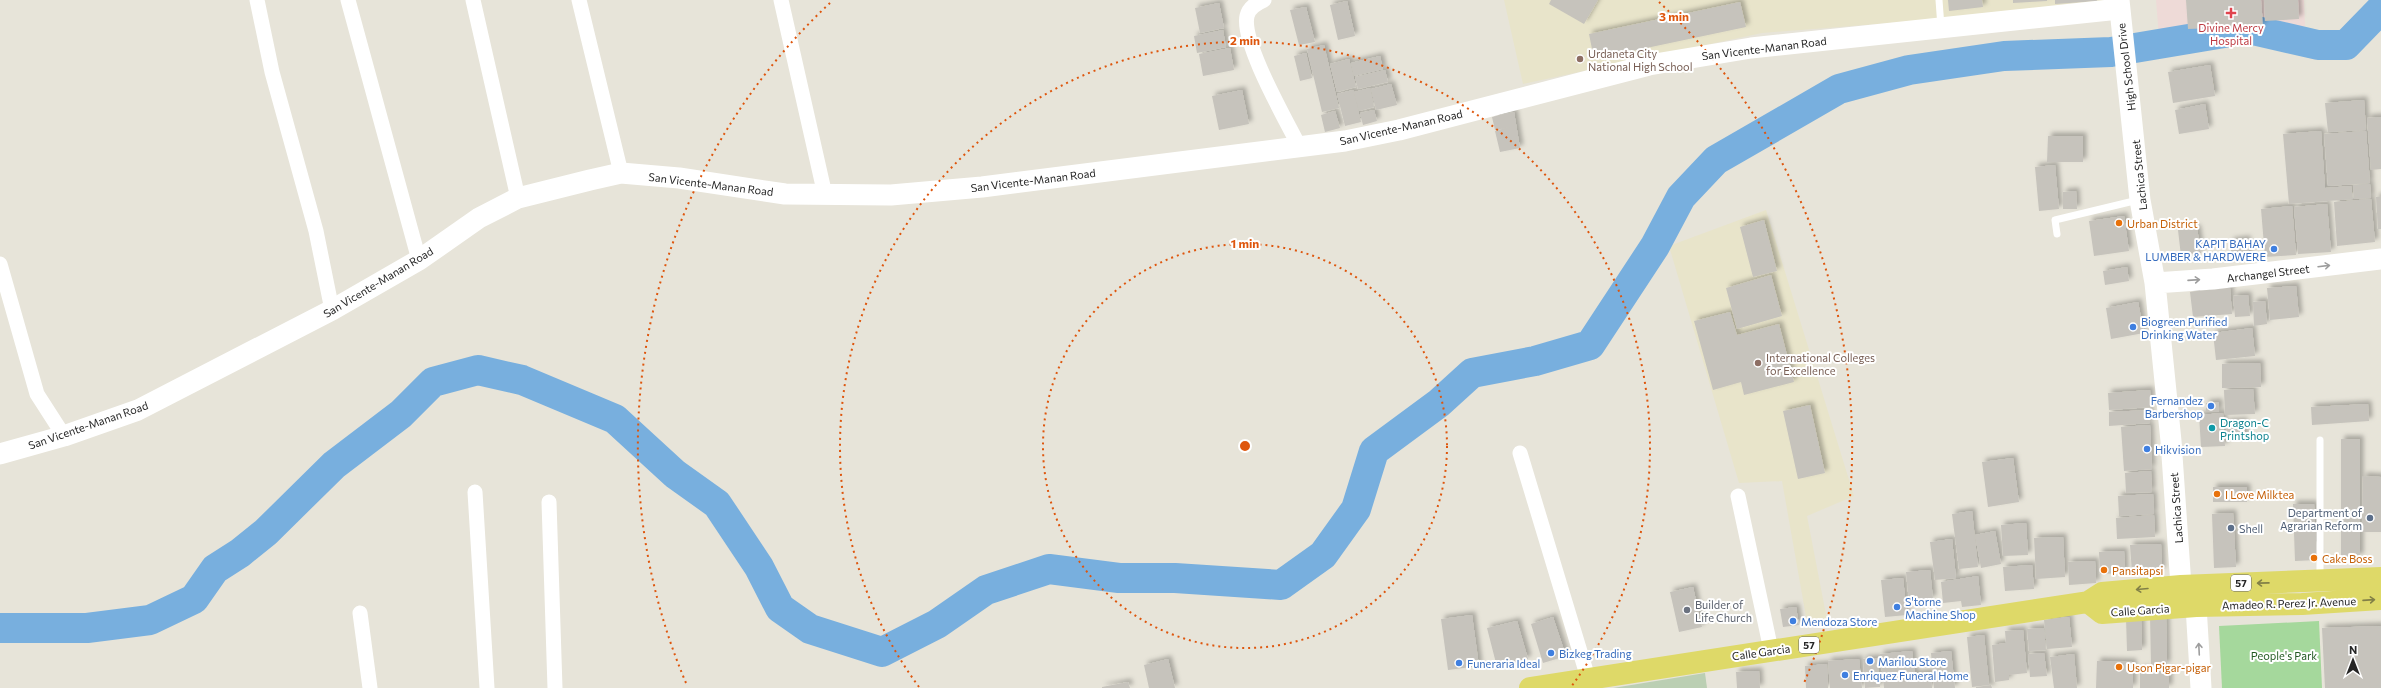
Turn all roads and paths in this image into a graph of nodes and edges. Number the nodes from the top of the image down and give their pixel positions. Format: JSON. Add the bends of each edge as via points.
{"nodes":[{"id":1,"x":257,"y":0,"type":"edge"},
{"id":2,"x":348,"y":0,"type":"edge"},
{"id":3,"x":473,"y":0,"type":"edge"},
{"id":4,"x":579,"y":0,"type":"edge"},
{"id":5,"x":781,"y":0,"type":"edge"},
{"id":6,"x":1264,"y":0,"type":"edge"},
{"id":7,"x":1939,"y":0,"type":"edge"},
{"id":8,"x":2119,"y":5,"type":"edge"},
{"id":9,"x":1941,"y":29,"type":"junction"},
{"id":10,"x":2134,"y":134,"type":"joint"},
{"id":11,"x":1299,"y":146,"type":"junction"},
{"id":12,"x":621,"y":173,"type":"junction"},
{"id":13,"x":825,"y":196,"type":"junction"},
{"id":14,"x":518,"y":198,"type":"junction"},
{"id":15,"x":2140,"y":200,"type":"junction"},
{"id":16,"x":2057,"y":234,"type":"dead end"},
{"id":17,"x":2381,"y":259,"type":"edge"},
{"id":18,"x":419,"y":260,"type":"junction"},
{"id":19,"x":0,"y":264,"type":"edge"},
{"id":20,"x":2156,"y":283,"type":"junction"},
{"id":21,"x":332,"y":310,"type":"junction"},
{"id":22,"x":64,"y":436,"type":"junction"},
{"id":23,"x":2320,"y":440,"type":"dead end"},
{"id":24,"x":0,"y":454,"type":"edge"},
{"id":25,"x":1520,"y":454,"type":"dead end"},
{"id":26,"x":475,"y":492,"type":"dead end"},
{"id":27,"x":1738,"y":496,"type":"dead end"},
{"id":28,"x":549,"y":502,"type":"dead end"},
{"id":29,"x":2381,"y":578,"type":"edge"},
{"id":30,"x":2311,"y":582,"type":"junction"},
{"id":31,"x":2181,"y":586,"type":"junction"},
{"id":32,"x":2381,"y":599,"type":"edge"},
{"id":33,"x":2088,"y":602,"type":"junction"},
{"id":34,"x":2302,"y":604,"type":"junction"},
{"id":35,"x":2196,"y":606,"type":"junction"},
{"id":36,"x":360,"y":613,"type":"dead end"},
{"id":37,"x":1771,"y":650,"type":"junction"},
{"id":38,"x":1577,"y":682,"type":"edge"},
{"id":39,"x":370,"y":688,"type":"edge"},
{"id":40,"x":487,"y":688,"type":"edge"},
{"id":41,"x":555,"y":688,"type":"edge"},
{"id":42,"x":1530,"y":688,"type":"edge"},
{"id":43,"x":2201,"y":688,"type":"edge"}],
"edges":[{"from":1,"to":21,"type":"street","via":[[272,72],[316,231]]},
{"from":2,"to":18,"type":"street"},
{"from":3,"to":14,"type":"street"},
{"from":4,"to":12,"type":"street"},
{"from":5,"to":13,"type":"street"},
{"from":6,"to":11,"type":"street","via":[[1252,7],[1247,14],[1248,32],[1254,54]]},
{"from":7,"to":9,"type":"lane"},
{"from":8,"to":9,"type":"street","name":"San Vicente-Manan Road"},
{"from":8,"to":10,"type":"street","name":"High School Drive"},
{"from":9,"to":11,"type":"street","name":"San Vicente-Manan Road","via":[[1751,48],[1649,65],[1399,130],[1345,142]]},
{"from":10,"to":15,"type":"street","name":"Lachica Street"},
{"from":11,"to":13,"type":"street","name":"San Vicente-Manan Road","via":[[982,187],[892,195]]},
{"from":12,"to":13,"type":"street","name":"San Vicente-Manan Road","via":[[679,178],[784,194]]},
{"from":12,"to":14,"type":"street","name":"San Vicente-Manan Road"},
{"from":14,"to":18,"type":"street","name":"San Vicente-Manan Road","via":[[479,218]]},
{"from":15,"to":16,"type":"lane","via":[[2055,220]]},
{"from":15,"to":20,"type":"street","name":"Lachica Street"},
{"from":20,"to":17,"type":"street","name":"Archangel Street","one_way":true,"via":[[2213,279]]},
{"from":18,"to":21,"type":"street","name":"San Vicente-Manan Road"},
{"from":19,"to":22,"type":"street","via":[[36,394]]},
{"from":20,"to":31,"type":"street","name":"Lachica Street"},
{"from":21,"to":22,"type":"street","name":"San Vicente-Manan Road","via":[[138,410]]},
{"from":22,"to":24,"type":"street","name":"San Vicente-Manan Road"},
{"from":23,"to":30,"type":"lane"},
{"from":25,"to":38,"type":"street"},
{"from":26,"to":40,"type":"street"},
{"from":27,"to":37,"type":"street"},
{"from":28,"to":41,"type":"street"},
{"from":29,"to":30,"type":"main road","name":"Amadeo R. Perez Jr. Avenue","number":"57"},
{"from":30,"to":31,"type":"main road","name":"Amadeo R. Perez Jr. Avenue","number":"57","one_way":true},
{"from":30,"to":34,"type":"main road"},
{"from":31,"to":33,"type":"main road","name":"Calle Garcia","number":"57","one_way":true,"via":[[2102,593]]},
{"from":31,"to":35,"type":"street"},
{"from":34,"to":32,"type":"main road","name":"Amadeo R. Perez Jr. Avenue","number":"57","one_way":true},
{"from":33,"to":35,"type":"main road","name":"Calle Garcia","number":"57","via":[[2102,613]]},
{"from":33,"to":37,"type":"main road","name":"Calle Garcia","number":"57"},
{"from":34,"to":35,"type":"main road","name":"Amadeo R. Perez Jr. Avenue","number":"57"},
{"from":43,"to":35,"type":"street","one_way":true},
{"from":36,"to":39,"type":"street"},
{"from":37,"to":38,"type":"main road","name":"Calle Garcia","number":"57"},
{"from":38,"to":42,"type":"main road","name":"Calle Garcia","number":"57"}]}
